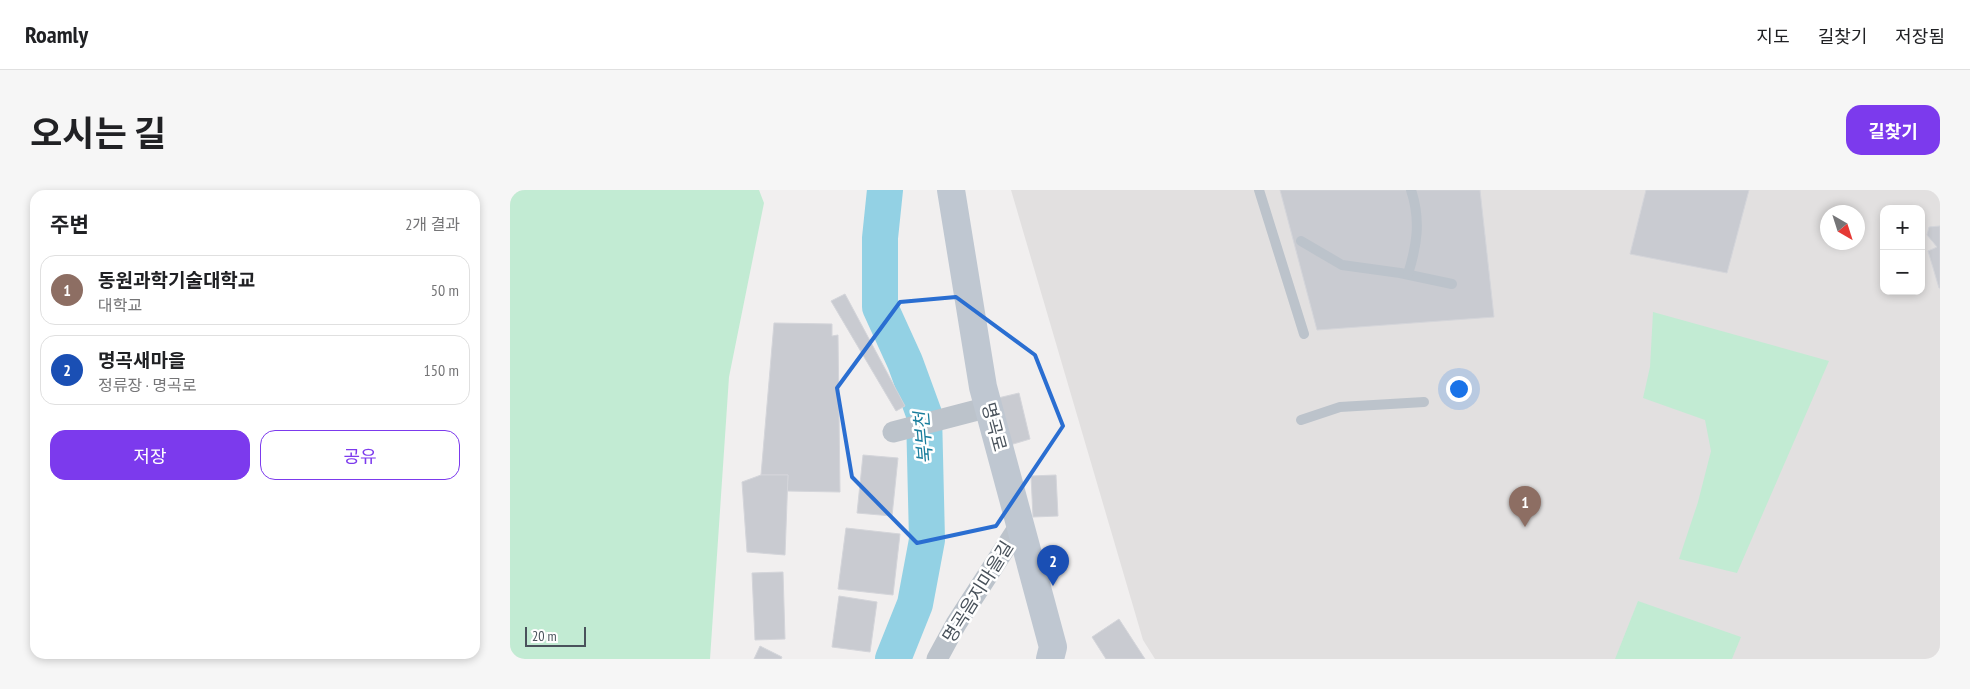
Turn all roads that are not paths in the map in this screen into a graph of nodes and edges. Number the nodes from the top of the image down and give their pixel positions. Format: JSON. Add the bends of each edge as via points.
{"nodes":[{"id":1,"x":951,"y":190,"type":"edge"},
{"id":2,"x":1259,"y":190,"type":"edge"},
{"id":3,"x":1411,"y":190,"type":"edge"},
{"id":4,"x":1301,"y":241,"type":"dead end"},
{"id":5,"x":1408,"y":274,"type":"junction"},
{"id":6,"x":1452,"y":284,"type":"dead end"},
{"id":7,"x":1304,"y":334,"type":"dead end"},
{"id":8,"x":1424,"y":402,"type":"dead end"},
{"id":9,"x":989,"y":407,"type":"junction"},
{"id":10,"x":1300,"y":420,"type":"dead end"},
{"id":11,"x":893,"y":432,"type":"dead end"},
{"id":12,"x":1020,"y":524,"type":"junction"},
{"id":13,"x":937,"y":659,"type":"edge"},
{"id":14,"x":1050,"y":659,"type":"edge"}],
"edges":[{"from":1,"to":9,"type":"main road","name":"명곡로"},
{"from":2,"to":7,"type":"lane"},
{"from":3,"to":5,"type":"lane","via":[[1416,206],[1416,246]]},
{"from":4,"to":5,"type":"lane","via":[[1342,265]]},
{"from":5,"to":6,"type":"lane"},
{"from":8,"to":10,"type":"lane","via":[[1340,406]]},
{"from":9,"to":11,"type":"street"},
{"from":9,"to":12,"type":"main road","name":"명곡로"},
{"from":12,"to":13,"type":"street","name":"명곡음지마을길"},
{"from":12,"to":14,"type":"main road","name":"명곡로","via":[[1053,647]]}]}
